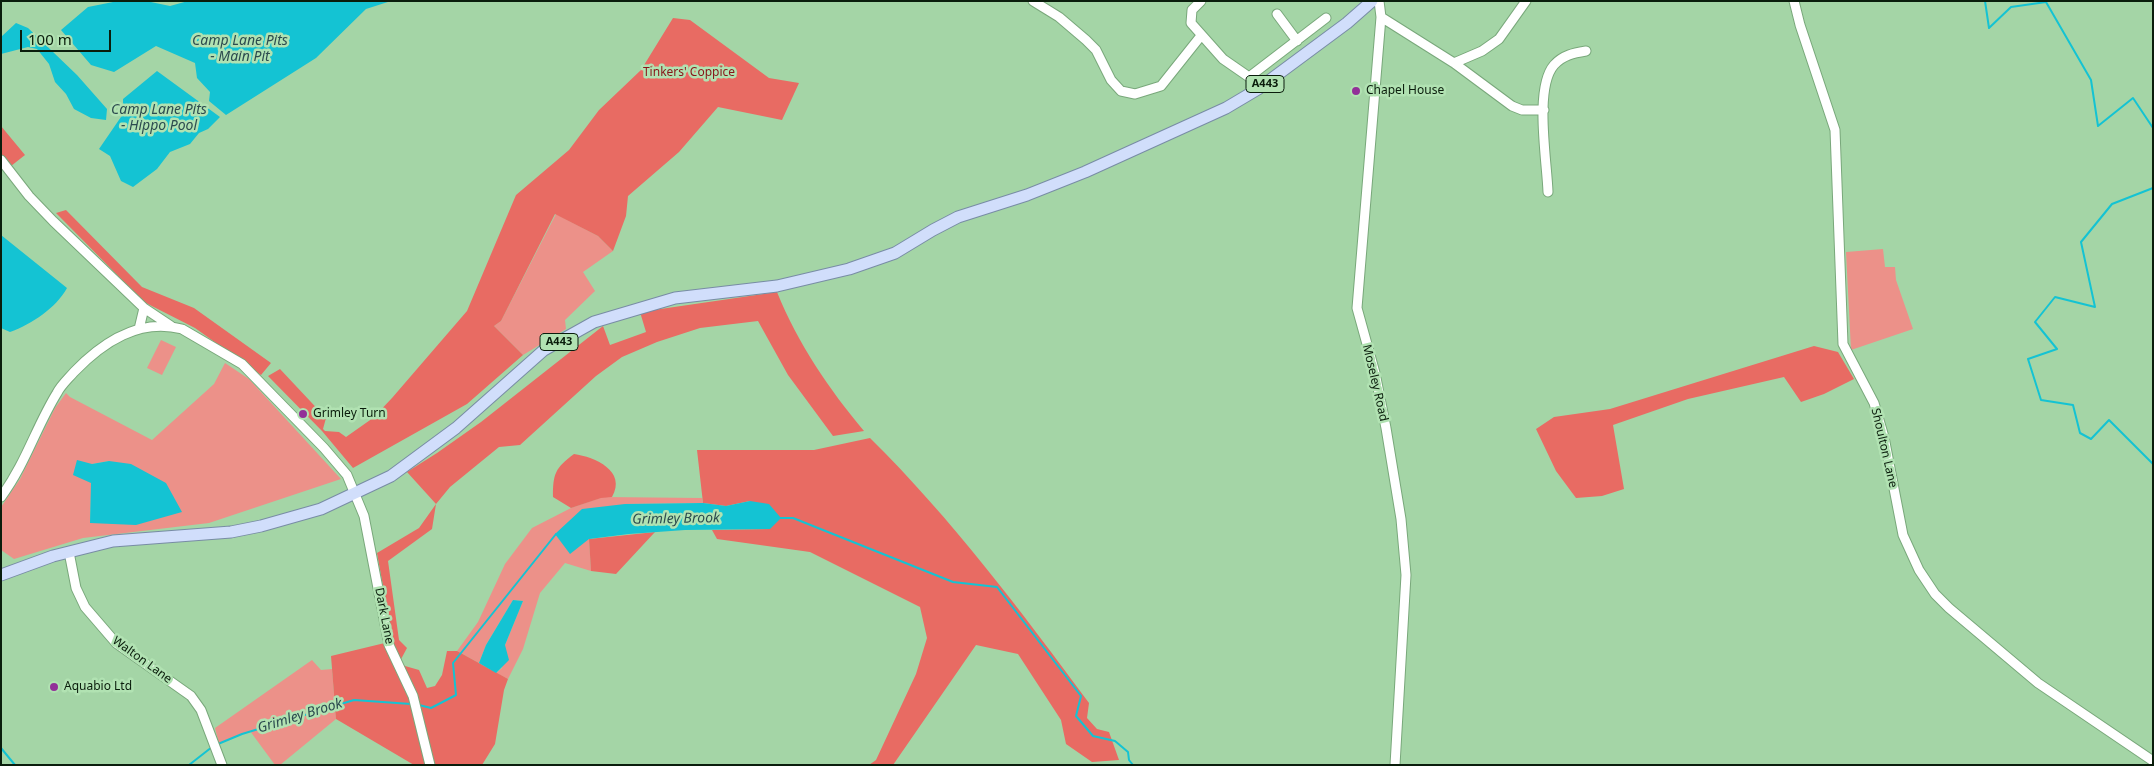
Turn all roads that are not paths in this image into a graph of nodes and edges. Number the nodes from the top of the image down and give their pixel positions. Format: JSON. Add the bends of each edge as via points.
{"nodes":[{"id":1,"x":1033,"y":1,"type":"edge"},
{"id":2,"x":1200,"y":1,"type":"edge"},
{"id":3,"x":1372,"y":1,"type":"edge"},
{"id":4,"x":1379,"y":1,"type":"edge"},
{"id":5,"x":1526,"y":1,"type":"edge"},
{"id":6,"x":1794,"y":1,"type":"edge"},
{"id":7,"x":1277,"y":14,"type":"dead end"},
{"id":8,"x":1381,"y":17,"type":"junction"},
{"id":9,"x":1326,"y":18,"type":"dead end"},
{"id":10,"x":1200,"y":37,"type":"junction"},
{"id":11,"x":1297,"y":41,"type":"junction"},
{"id":12,"x":1583,"y":54,"type":"dead end"},
{"id":13,"x":1454,"y":63,"type":"junction"},
{"id":14,"x":1249,"y":77,"type":"junction"},
{"id":15,"x":1258,"y":89,"type":"junction"},
{"id":16,"x":1544,"y":110,"type":"junction"},
{"id":17,"x":1,"y":160,"type":"edge"},
{"id":18,"x":1549,"y":189,"type":"dead end"},
{"id":19,"x":144,"y":308,"type":"junction"},
{"id":20,"x":172,"y":326,"type":"junction"},
{"id":21,"x":139,"y":329,"type":"junction"},
{"id":22,"x":356,"y":494,"type":"junction"},
{"id":23,"x":1,"y":497,"type":"edge"},
{"id":24,"x":69,"y":552,"type":"junction"},
{"id":25,"x":1,"y":575,"type":"edge"},
{"id":26,"x":2153,"y":761,"type":"edge"},
{"id":27,"x":222,"y":765,"type":"edge"},
{"id":28,"x":430,"y":765,"type":"edge"},
{"id":29,"x":1395,"y":765,"type":"edge"}],
"edges":[{"from":1,"to":10,"type":"street","via":[[1059,17],[1096,50],[1111,80],[1121,91],[1135,94],[1161,86]]},
{"from":2,"to":10,"type":"street","via":[[1192,10],[1191,23]]},
{"from":3,"to":15,"type":"main road","number":"A443"},
{"from":4,"to":8,"type":"street","name":"Moseley Road"},
{"from":5,"to":13,"type":"street","via":[[1499,39]]},
{"from":6,"to":26,"type":"street","name":"Shoulton Lane","via":[[1835,130],[1843,344],[1874,403],[1903,535],[1919,570],[1949,608],[2038,683]]},
{"from":7,"to":11,"type":"street"},
{"from":8,"to":13,"type":"street"},
{"from":8,"to":29,"type":"street","name":"Moseley Road","via":[[1357,308],[1375,372],[1402,519],[1405,622]]},
{"from":9,"to":11,"type":"street"},
{"from":10,"to":14,"type":"street"},
{"from":11,"to":14,"type":"street"},
{"from":12,"to":16,"type":"street","via":[[1565,57],[1551,70],[1546,79]]},
{"from":13,"to":16,"type":"street","via":[[1512,106],[1522,110]]},
{"from":14,"to":15,"type":"street"},
{"from":15,"to":22,"type":"main road","number":"A443","via":[[1226,108],[1085,172],[958,217],[881,258],[777,286],[675,298],[594,322],[544,350],[426,452],[391,476]]},
{"from":16,"to":18,"type":"street"},
{"from":17,"to":19,"type":"street","name":"Dark Lane","via":[[35,203]]},
{"from":19,"to":20,"type":"street","name":"Dark Lane"},
{"from":19,"to":21,"type":"street"},
{"from":20,"to":21,"type":"street"},
{"from":20,"to":22,"type":"street","name":"Dark Lane","via":[[242,364],[324,448],[347,476]]},
{"from":21,"to":23,"type":"street","via":[[96,351],[57,392],[18,474]]},
{"from":22,"to":24,"type":"main road","number":"A443","via":[[321,509],[261,526],[231,532],[113,542]]},
{"from":22,"to":28,"type":"street","name":"Dark Lane","via":[[364,516],[389,645],[413,696]]},
{"from":24,"to":25,"type":"main road","number":"A443"},
{"from":24,"to":27,"type":"street","name":"Walton Lane","via":[[76,588],[84,607],[116,643],[191,696],[201,710]]}]}
